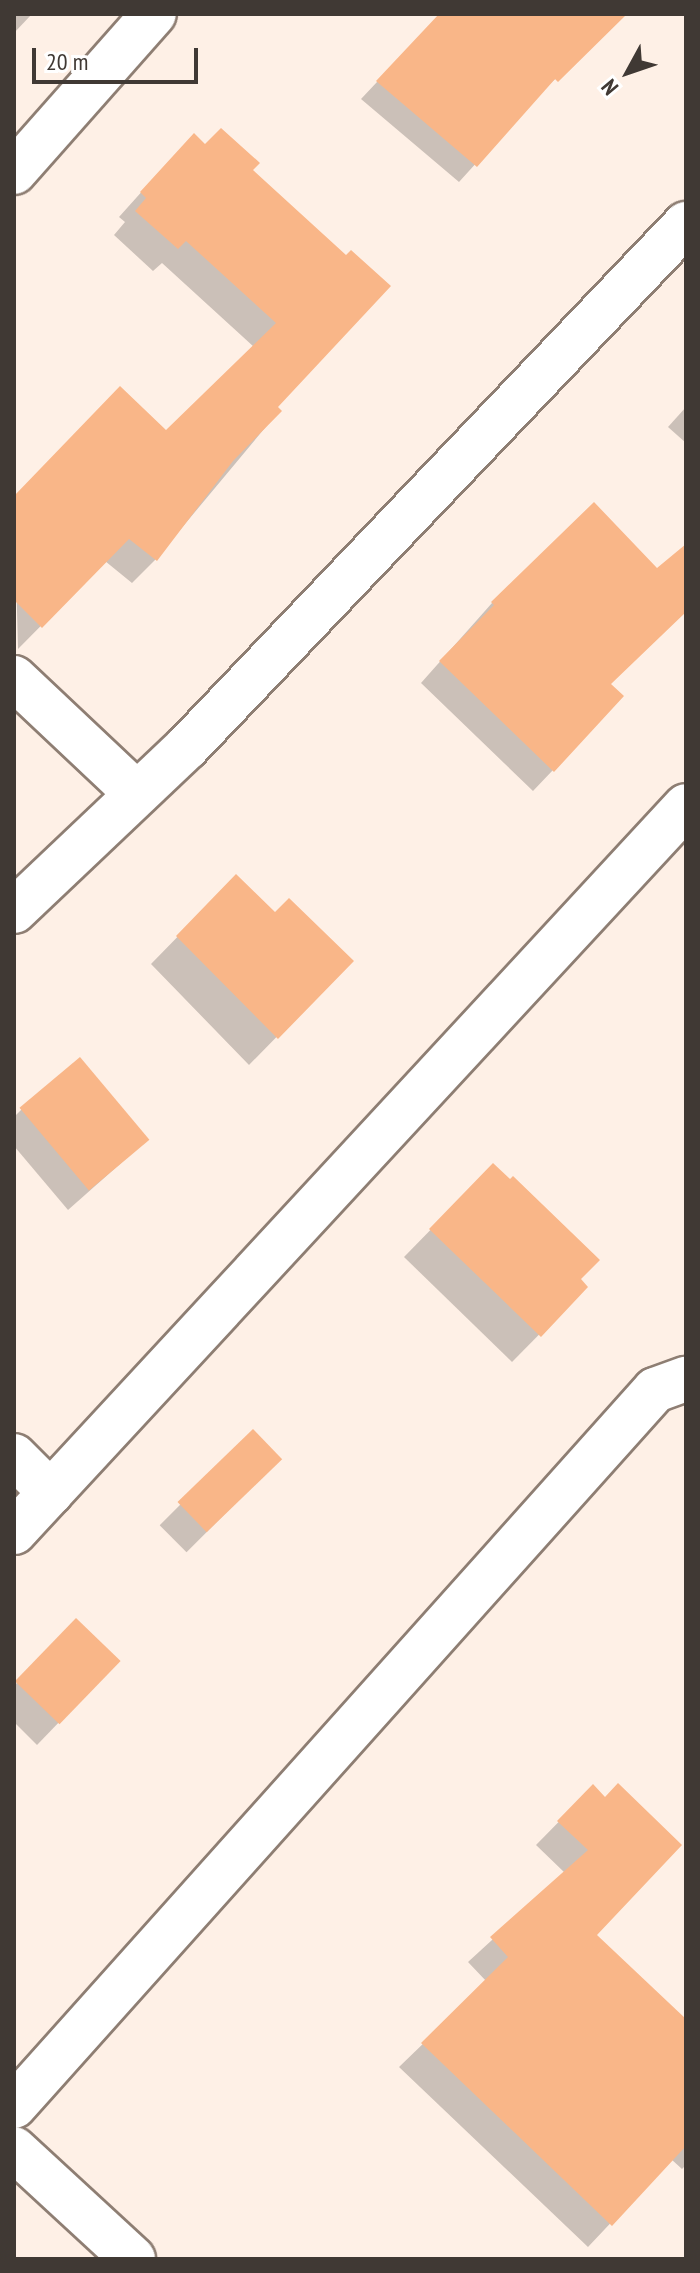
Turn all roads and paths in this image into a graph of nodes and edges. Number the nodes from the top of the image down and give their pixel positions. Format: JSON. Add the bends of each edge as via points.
{"nodes":[{"id":1,"x":154,"y":14,"type":"edge"},
{"id":2,"x":14,"y":172,"type":"edge"},
{"id":3,"x":686,"y":224,"type":"edge"},
{"id":4,"x":14,"y":678,"type":"edge"},
{"id":5,"x":136,"y":793,"type":"junction"},
{"id":6,"x":686,"y":806,"type":"edge"},
{"id":7,"x":14,"y":911,"type":"edge"},
{"id":8,"x":686,"y":1379,"type":"edge"},
{"id":9,"x":14,"y":1456,"type":"edge"},
{"id":10,"x":51,"y":1493,"type":"junction"},
{"id":11,"x":14,"y":1532,"type":"edge"},
{"id":12,"x":14,"y":2106,"type":"edge"},
{"id":13,"x":14,"y":2149,"type":"edge"},
{"id":14,"x":133,"y":2259,"type":"edge"}],
"edges":[{"from":1,"to":2,"type":"street"},
{"from":3,"to":5,"type":"street","via":[[187,747]]},
{"from":4,"to":5,"type":"street"},
{"from":5,"to":7,"type":"street"},
{"from":6,"to":10,"type":"street"},
{"from":8,"to":12,"type":"street","via":[[655,1390]]},
{"from":9,"to":10,"type":"street"},
{"from":10,"to":11,"type":"street"},
{"from":13,"to":14,"type":"street"}]}
